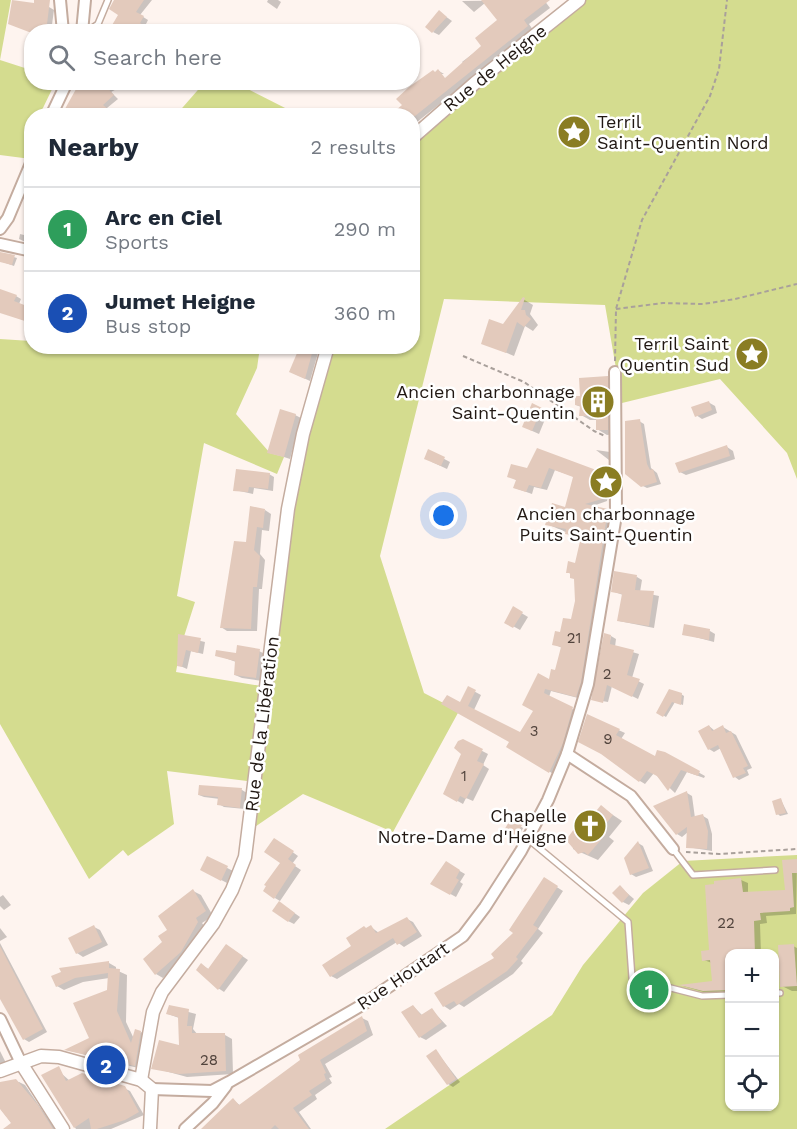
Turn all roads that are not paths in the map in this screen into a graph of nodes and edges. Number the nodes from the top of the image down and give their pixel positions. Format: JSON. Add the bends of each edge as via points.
{"nodes":[{"id":1,"x":60,"y":0,"type":"edge"},
{"id":2,"x":85,"y":0,"type":"edge"},
{"id":3,"x":108,"y":0,"type":"edge"},
{"id":4,"x":579,"y":0,"type":"edge"},
{"id":5,"x":62,"y":24,"type":"edge"},
{"id":6,"x":83,"y":24,"type":"edge"},
{"id":7,"x":98,"y":24,"type":"edge"},
{"id":8,"x":63,"y":90,"type":"edge"},
{"id":9,"x":55,"y":108,"type":"edge"},
{"id":10,"x":420,"y":131,"type":"edge"},
{"id":11,"x":24,"y":178,"type":"edge"},
{"id":12,"x":0,"y":229,"type":"edge"},
{"id":13,"x":0,"y":244,"type":"edge"},
{"id":14,"x":24,"y":249,"type":"edge"},
{"id":15,"x":326,"y":354,"type":"edge"},
{"id":16,"x":615,"y":372,"type":"road end"},
{"id":17,"x":567,"y":754,"type":"junction"},
{"id":18,"x":528,"y":839,"type":"junction"},
{"id":19,"x":674,"y":849,"type":"joint"},
{"id":20,"x":775,"y":870,"type":"dead end"},
{"id":21,"x":725,"y":995,"type":"edge"},
{"id":22,"x":0,"y":1019,"type":"edge"},
{"id":23,"x":59,"y":1057,"type":"junction"},
{"id":24,"x":21,"y":1063,"type":"junction"},
{"id":25,"x":0,"y":1071,"type":"edge"},
{"id":26,"x":34,"y":1080,"type":"junction"},
{"id":27,"x":141,"y":1080,"type":"junction"},
{"id":28,"x":229,"y":1082,"type":"junction"},
{"id":29,"x":152,"y":1089,"type":"junction"},
{"id":30,"x":63,"y":1129,"type":"edge"},
{"id":31,"x":150,"y":1129,"type":"edge"},
{"id":32,"x":185,"y":1129,"type":"edge"}],
"edges":[{"from":1,"to":5,"type":"street"},
{"from":2,"to":6,"type":"street"},
{"from":3,"to":7,"type":"lane"},
{"from":4,"to":10,"type":"street","name":"Rue de Heigne"},
{"from":8,"to":9,"type":"street"},
{"from":11,"to":12,"type":"street"},
{"from":13,"to":14,"type":"street"},
{"from":15,"to":27,"type":"street","name":"Rue de la Libération","via":[[303,434],[288,509],[245,856],[213,924],[162,992],[153,1012]]},
{"from":16,"to":17,"type":"street","name":"Rue Houtart","via":[[615,515],[611,552],[588,684]]},
{"from":17,"to":18,"type":"street","name":"Rue Houtart"},
{"from":17,"to":19,"type":"street","via":[[631,796]]},
{"from":18,"to":21,"type":"lane","via":[[628,922],[632,978],[702,996]]},
{"from":18,"to":28,"type":"street","name":"Rue Houtart","via":[[463,936],[362,1005]]},
{"from":19,"to":20,"type":"lane","via":[[693,874]]},
{"from":22,"to":24,"type":"street"},
{"from":23,"to":24,"type":"street","via":[[41,1056]]},
{"from":23,"to":26,"type":"street","via":[[45,1060]]},
{"from":23,"to":27,"type":"street"},
{"from":24,"to":25,"type":"street"},
{"from":24,"to":26,"type":"street"},
{"from":26,"to":30,"type":"street"},
{"from":27,"to":29,"type":"street"},
{"from":28,"to":29,"type":"street","name":"Rue Houtart","via":[[212,1091]]},
{"from":28,"to":32,"type":"street"},
{"from":29,"to":31,"type":"street"}]}
